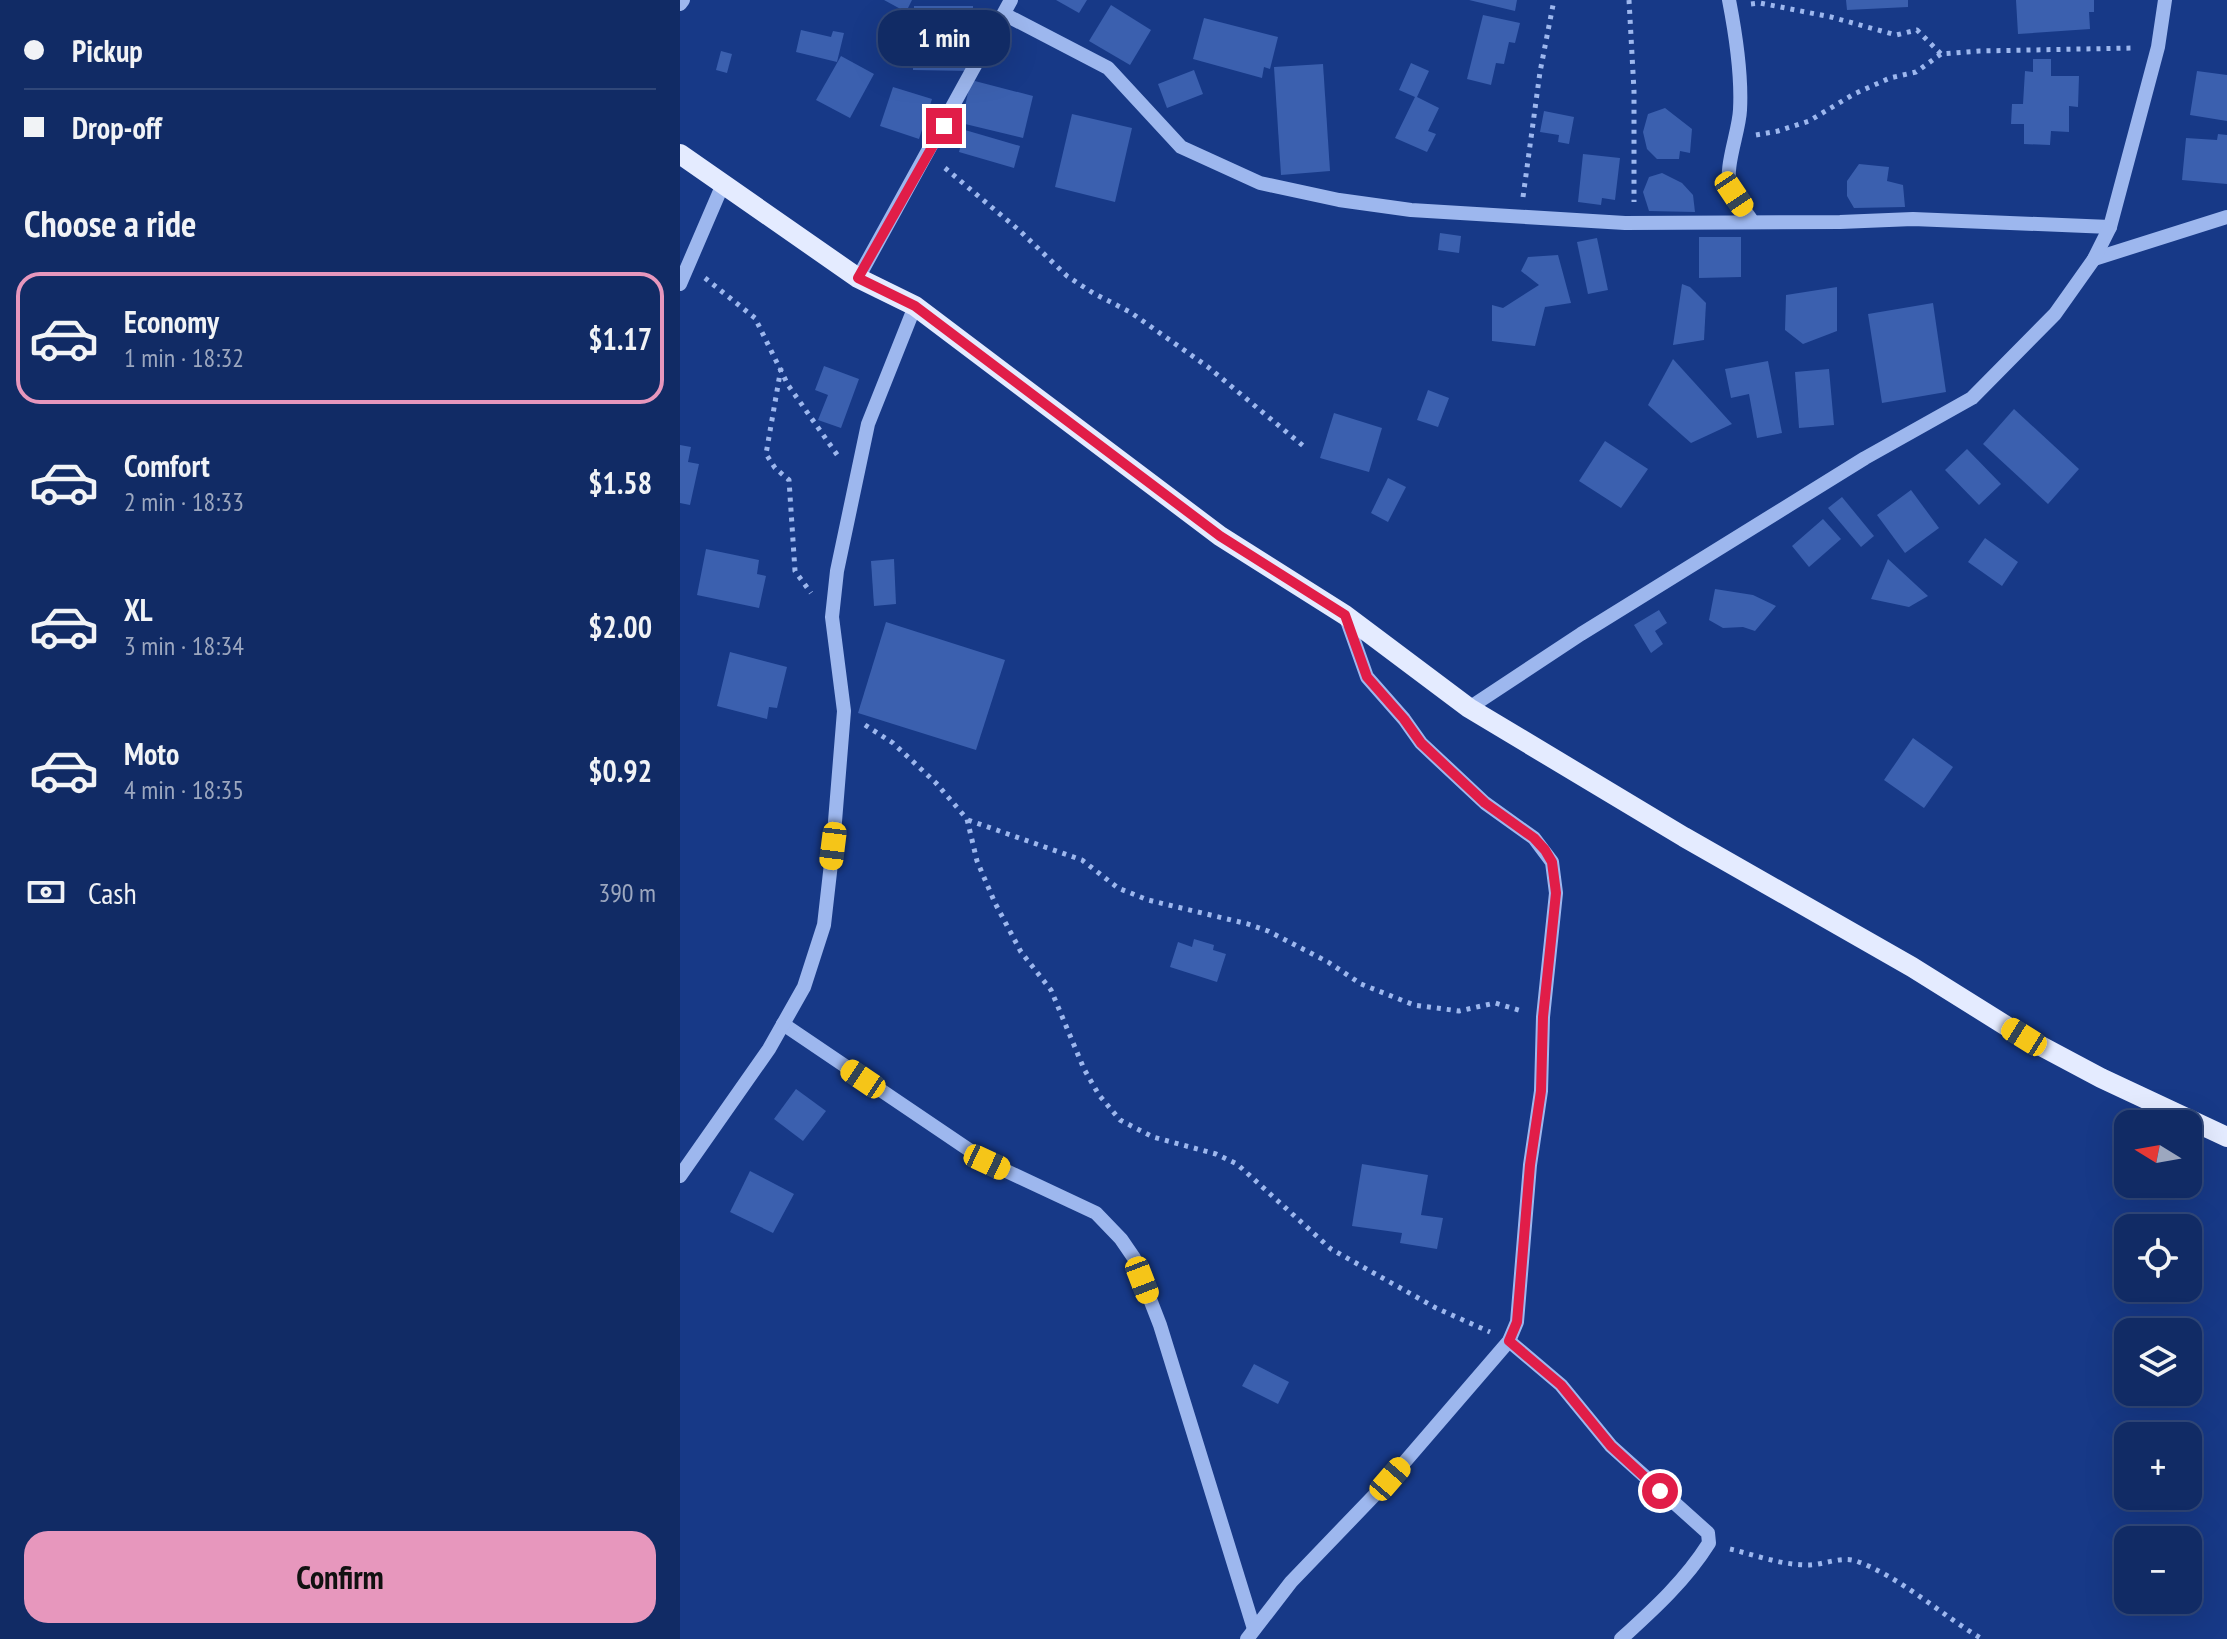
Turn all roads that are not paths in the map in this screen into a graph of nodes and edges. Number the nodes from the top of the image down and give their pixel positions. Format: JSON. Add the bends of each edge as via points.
{"nodes":[{"id":1,"x":1011,"y":0,"type":"edge"},
{"id":2,"x":2165,"y":0,"type":"edge"},
{"id":3,"x":1729,"y":3,"type":"edge"},
{"id":4,"x":1004,"y":14,"type":"junction"},
{"id":5,"x":680,"y":154,"type":"edge"},
{"id":6,"x":723,"y":184,"type":"junction"},
{"id":7,"x":2227,"y":217,"type":"edge"},
{"id":8,"x":1752,"y":221,"type":"junction"},
{"id":9,"x":2110,"y":227,"type":"junction"},
{"id":10,"x":2094,"y":259,"type":"junction"},
{"id":11,"x":858,"y":278,"type":"junction"},
{"id":12,"x":680,"y":284,"type":"edge"},
{"id":13,"x":915,"y":306,"type":"junction"},
{"id":14,"x":1345,"y":615,"type":"junction"},
{"id":15,"x":1469,"y":708,"type":"junction"},
{"id":16,"x":783,"y":1024,"type":"junction"},
{"id":17,"x":2227,"y":1137,"type":"edge"},
{"id":18,"x":680,"y":1176,"type":"edge"},
{"id":19,"x":1509,"y":1341,"type":"junction"},
{"id":20,"x":1250,"y":1634,"type":"edge"},
{"id":21,"x":1621,"y":1639,"type":"edge"}],
"edges":[{"from":1,"to":4,"type":"street"},
{"from":2,"to":9,"type":"street","via":[[2158,47]]},
{"from":3,"to":8,"type":"street","via":[[1740,79],[1731,190]]},
{"from":4,"to":8,"type":"street","via":[[1108,68],[1181,147],[1260,183],[1411,210],[1634,223]]},
{"from":4,"to":11,"type":"street"},
{"from":5,"to":6,"type":"main road"},
{"from":6,"to":11,"type":"main road"},
{"from":6,"to":12,"type":"street"},
{"from":7,"to":10,"type":"street"},
{"from":8,"to":9,"type":"street","via":[[1913,219]]},
{"from":9,"to":10,"type":"street"},
{"from":10,"to":15,"type":"street","via":[[2055,314],[1972,398],[1865,458]]},
{"from":11,"to":13,"type":"main road"},
{"from":13,"to":14,"type":"main road","via":[[1220,536]]},
{"from":13,"to":16,"type":"street","via":[[868,424],[837,571],[832,617],[844,711],[824,925],[804,987]]},
{"from":14,"to":15,"type":"main road"},
{"from":14,"to":19,"type":"street","via":[[1367,677],[1421,743],[1485,803],[1534,838],[1552,862],[1556,893],[1541,1091],[1517,1322]]},
{"from":15,"to":17,"type":"main road","via":[[2024,1037]]},
{"from":16,"to":18,"type":"street"},
{"from":16,"to":20,"type":"street","via":[[987,1162],[1096,1213],[1121,1239],[1160,1325]]},
{"from":19,"to":20,"type":"street"},
{"from":19,"to":21,"type":"street","via":[[1561,1385],[1611,1446],[1708,1533],[1709,1543],[1693,1568]]}]}
